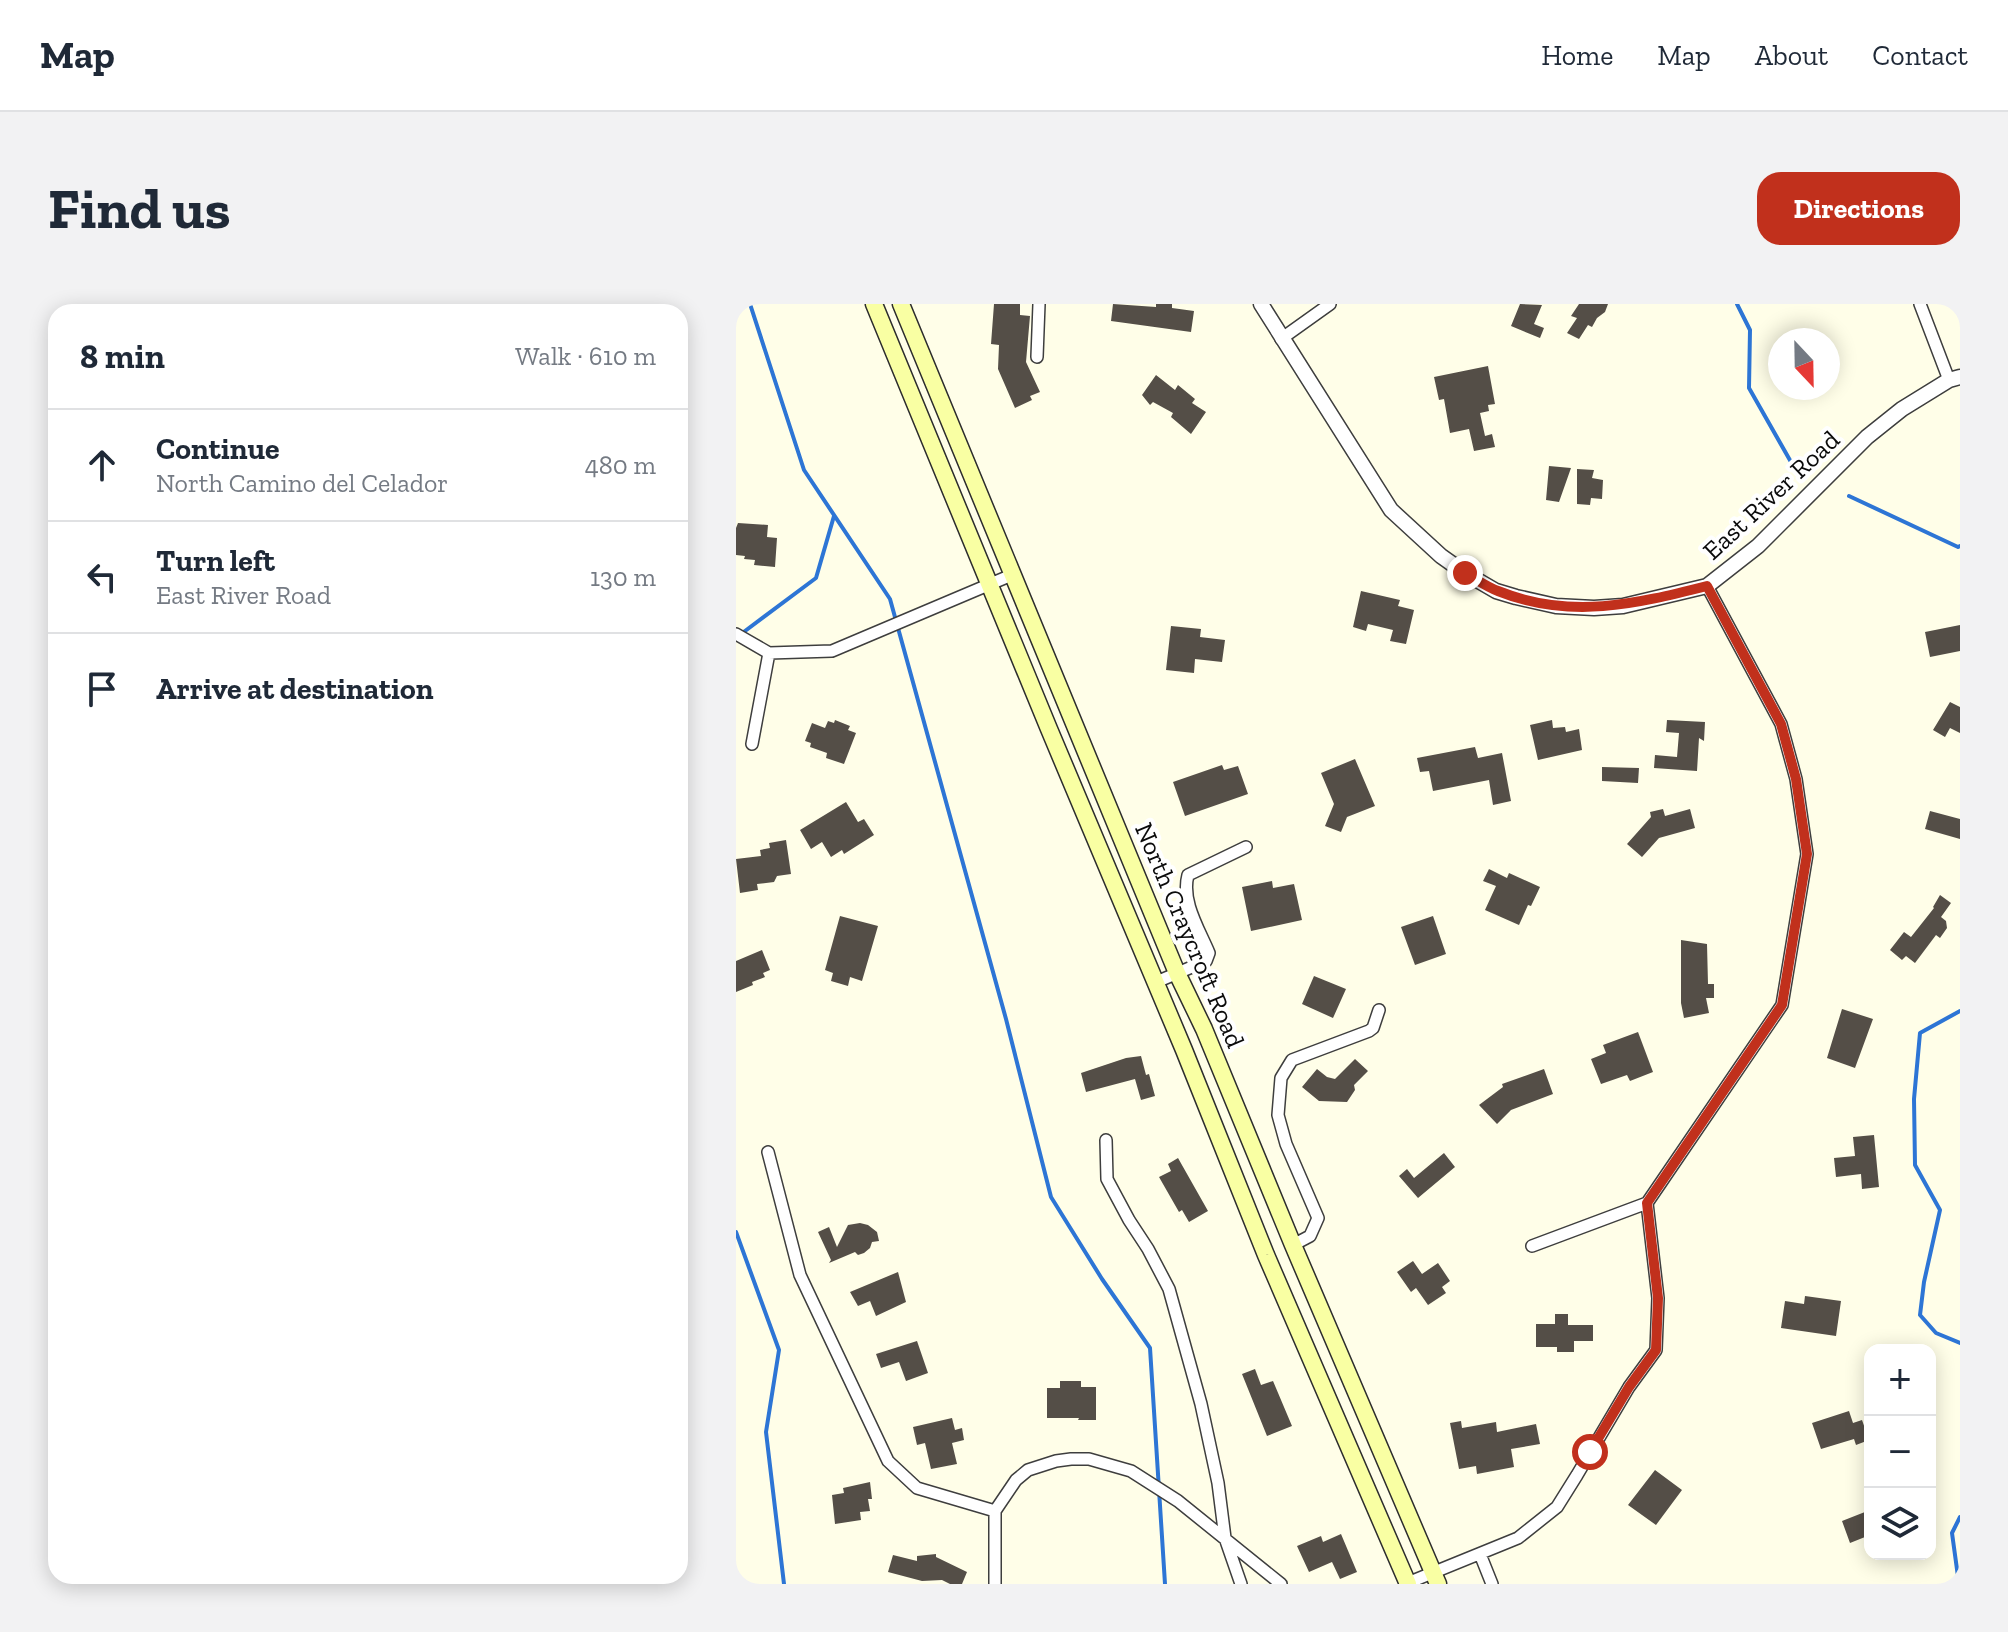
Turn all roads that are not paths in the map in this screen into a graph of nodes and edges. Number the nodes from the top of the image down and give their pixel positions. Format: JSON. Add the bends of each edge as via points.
{"nodes":[{"id":1,"x":901,"y":304,"type":"edge"},
{"id":2,"x":1039,"y":304,"type":"edge"},
{"id":3,"x":1261,"y":304,"type":"edge"},
{"id":4,"x":1330,"y":304,"type":"edge"},
{"id":5,"x":1920,"y":304,"type":"edge"},
{"id":6,"x":876,"y":305,"type":"edge"},
{"id":7,"x":1281,"y":339,"type":"junction"},
{"id":8,"x":1037,"y":357,"type":"dead end"},
{"id":9,"x":1954,"y":378,"type":"edge"},
{"id":10,"x":1014,"y":574,"type":"junction"},
{"id":11,"x":989,"y":584,"type":"junction"},
{"id":12,"x":1707,"y":586,"type":"junction"},
{"id":13,"x":736,"y":634,"type":"edge"},
{"id":14,"x":769,"y":653,"type":"junction"},
{"id":15,"x":752,"y":744,"type":"dead end"},
{"id":16,"x":1246,"y":847,"type":"dead end"},
{"id":17,"x":1177,"y":973,"type":"junction"},
{"id":18,"x":1154,"y":983,"type":"junction"},
{"id":19,"x":1379,"y":1010,"type":"dead end"},
{"id":20,"x":1106,"y":1140,"type":"dead end"},
{"id":21,"x":768,"y":1152,"type":"dead end"},
{"id":22,"x":1647,"y":1203,"type":"junction"},
{"id":23,"x":1293,"y":1245,"type":"junction"},
{"id":24,"x":1532,"y":1246,"type":"dead end"},
{"id":25,"x":995,"y":1511,"type":"junction"},
{"id":26,"x":1225,"y":1538,"type":"junction"},
{"id":27,"x":1480,"y":1554,"type":"junction"},
{"id":28,"x":1435,"y":1578,"type":"edge"},
{"id":29,"x":995,"y":1584,"type":"edge"},
{"id":30,"x":1241,"y":1584,"type":"edge"},
{"id":31,"x":1281,"y":1584,"type":"edge"},
{"id":32,"x":1407,"y":1584,"type":"edge"},
{"id":33,"x":1492,"y":1584,"type":"edge"}],
"edges":[{"from":1,"to":10,"type":"main road","name":"North Craycroft Road"},
{"from":2,"to":8,"type":"street"},
{"from":3,"to":7,"type":"street","name":"East River Road"},
{"from":4,"to":7,"type":"street"},
{"from":5,"to":9,"type":"street"},
{"from":6,"to":11,"type":"main road","name":"North Craycroft Road"},
{"from":7,"to":12,"type":"street","name":"East River Road","via":[[1391,510],[1441,556],[1496,591],[1556,606],[1594,608]]},
{"from":9,"to":12,"type":"street","name":"East River Road","via":[[1867,437],[1758,546]]},
{"from":10,"to":11,"type":"street"},
{"from":10,"to":17,"type":"main road","name":"North Craycroft Road"},
{"from":11,"to":14,"type":"street","via":[[832,651]]},
{"from":11,"to":18,"type":"main road","name":"North Craycroft Road"},
{"from":12,"to":22,"type":"street","via":[[1781,724],[1807,854],[1782,1005]]},
{"from":13,"to":14,"type":"street"},
{"from":14,"to":15,"type":"street"},
{"from":16,"to":17,"type":"street","via":[[1188,875],[1188,902],[1209,953],[1206,961]]},
{"from":17,"to":18,"type":"street"},
{"from":17,"to":23,"type":"main road","name":"North Craycroft Road"},
{"from":18,"to":32,"type":"main road","name":"North Craycroft Road"},
{"from":19,"to":23,"type":"street","via":[[1369,1031],[1292,1060],[1281,1078],[1278,1115],[1318,1218],[1310,1236]]},
{"from":20,"to":26,"type":"street","via":[[1107,1179],[1169,1289],[1201,1404]]},
{"from":21,"to":25,"type":"street","via":[[800,1275],[888,1461],[917,1488]]},
{"from":22,"to":24,"type":"street"},
{"from":22,"to":27,"type":"street","via":[[1658,1298],[1656,1350],[1557,1507],[1518,1538]]},
{"from":23,"to":28,"type":"main road","name":"North Craycroft Road"},
{"from":25,"to":26,"type":"street","via":[[1028,1470],[1089,1459],[1131,1471]]},
{"from":25,"to":29,"type":"street"},
{"from":26,"to":30,"type":"street"},
{"from":26,"to":31,"type":"street"},
{"from":27,"to":28,"type":"street"},
{"from":27,"to":33,"type":"street"},
{"from":28,"to":32,"type":"street"}]}
